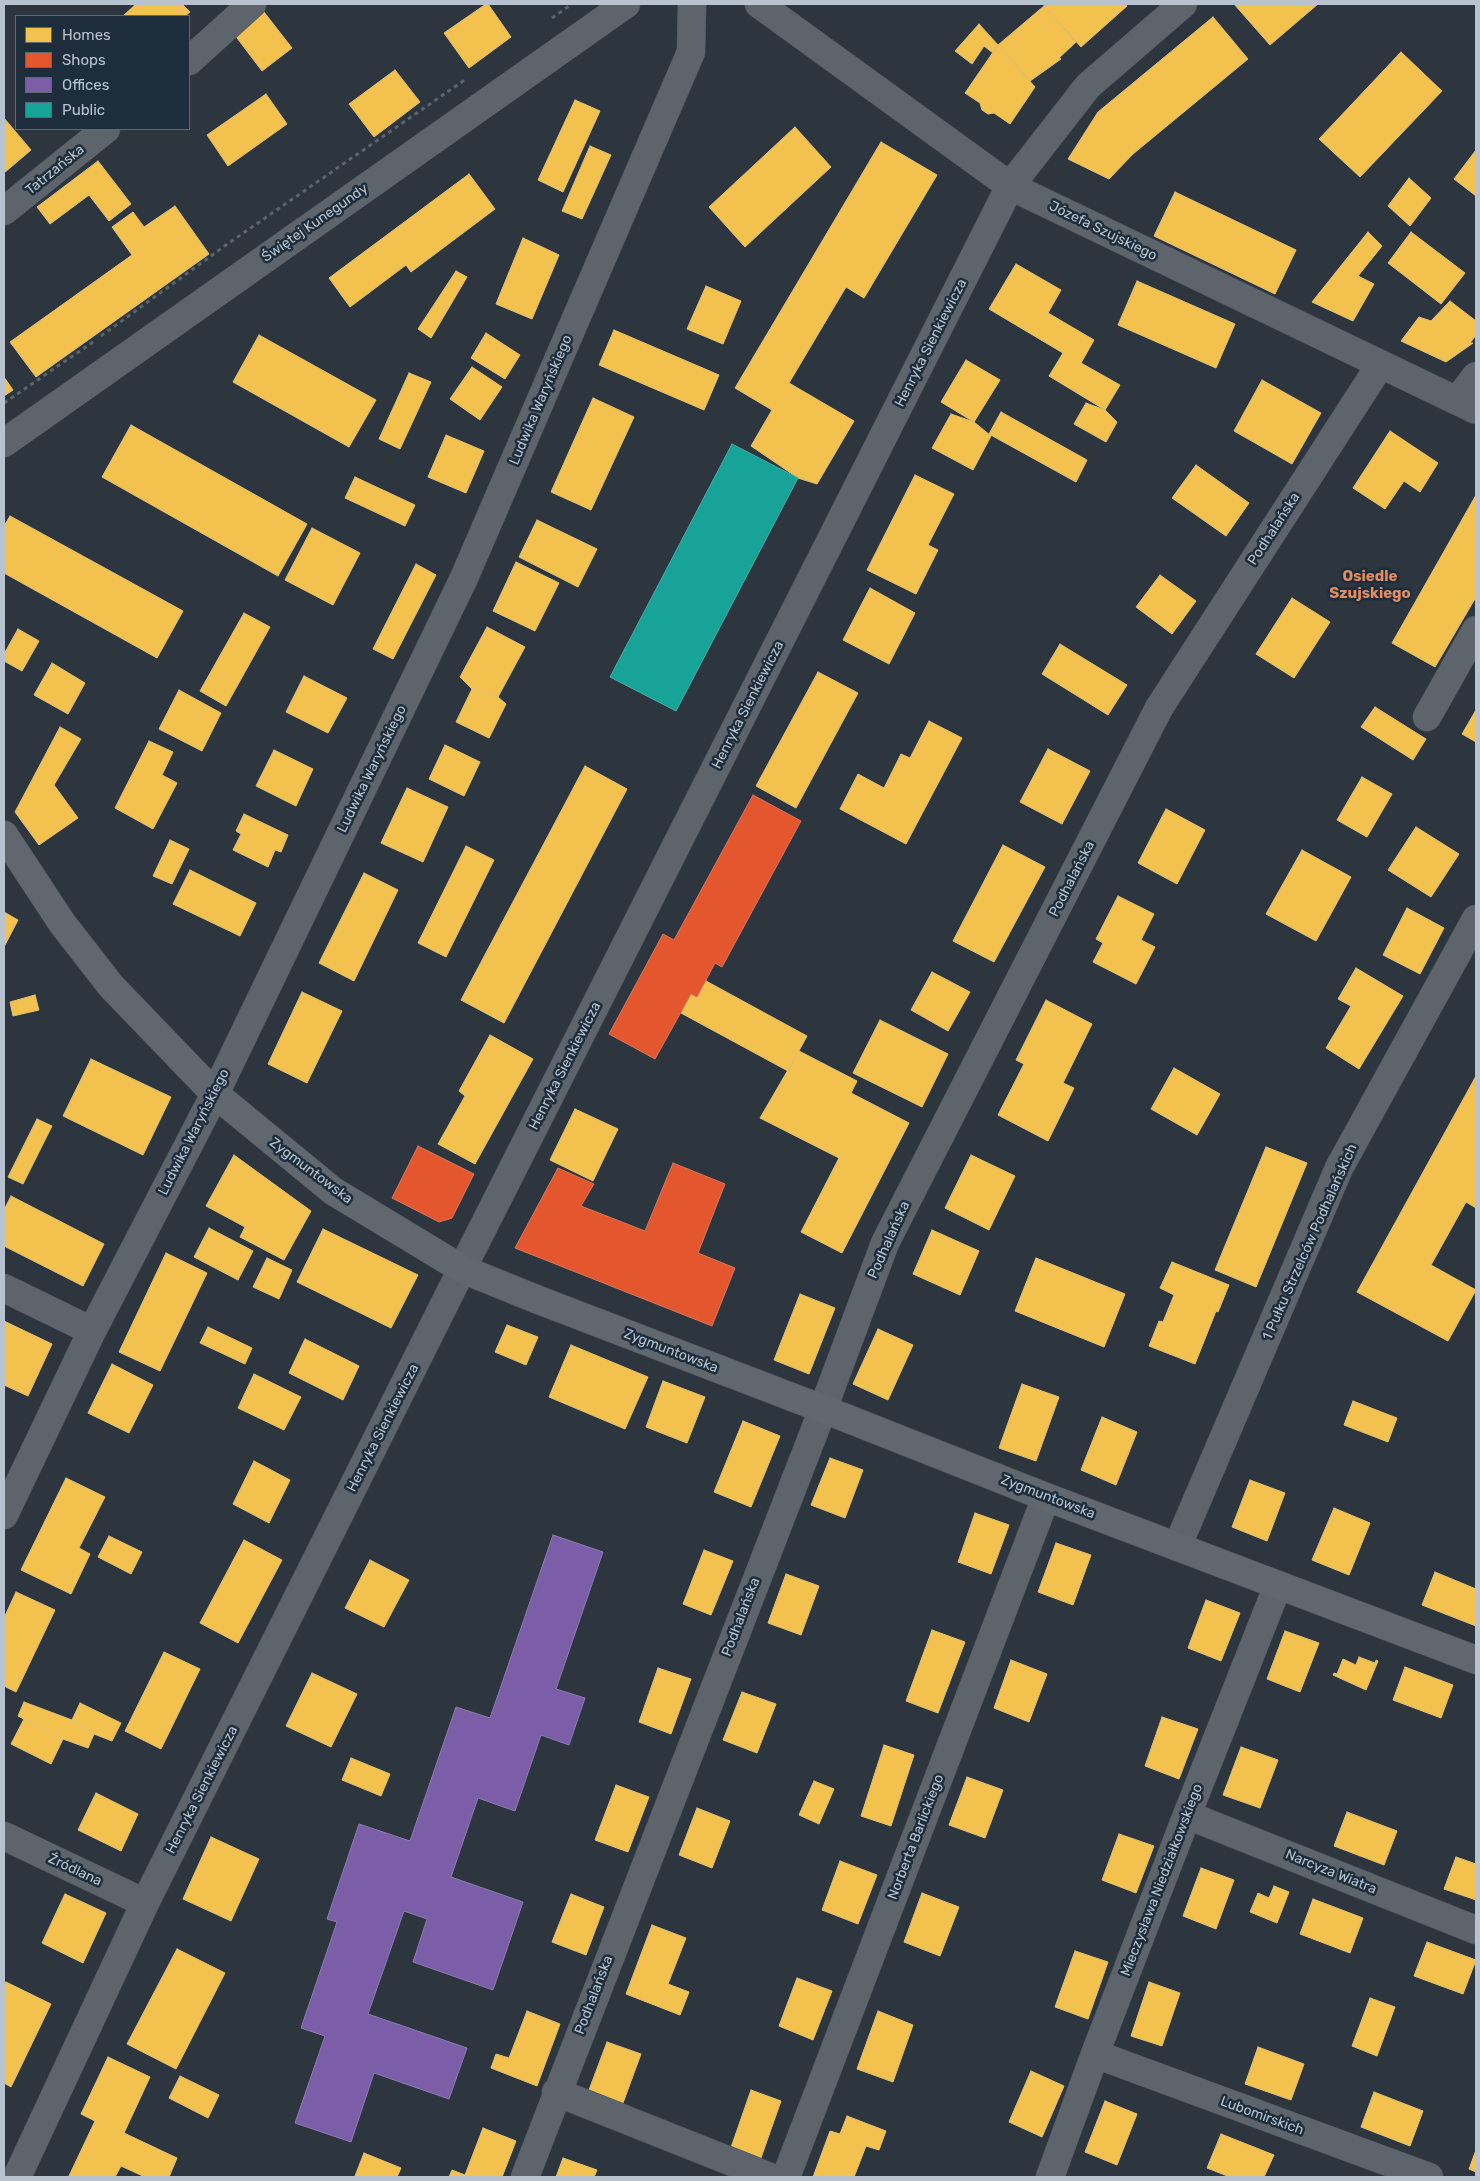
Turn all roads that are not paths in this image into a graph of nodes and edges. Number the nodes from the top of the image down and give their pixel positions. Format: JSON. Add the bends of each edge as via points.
{"nodes":[{"id":1,"x":252,"y":4,"type":"edge"},
{"id":2,"x":626,"y":4,"type":"edge"},
{"id":3,"x":692,"y":4,"type":"edge"},
{"id":4,"x":759,"y":4,"type":"edge"},
{"id":5,"x":1183,"y":4,"type":"edge"},
{"id":6,"x":190,"y":60,"type":"edge"},
{"id":7,"x":105,"y":130,"type":"edge"},
{"id":8,"x":1010,"y":186,"type":"junction"},
{"id":9,"x":4,"y":212,"type":"edge"},
{"id":10,"x":1380,"y":365,"type":"junction"},
{"id":11,"x":1476,"y":376,"type":"edge"},
{"id":12,"x":1467,"y":406,"type":"edge"},
{"id":13,"x":4,"y":442,"type":"edge"},
{"id":14,"x":1476,"y":630,"type":"edge"},
{"id":15,"x":1427,"y":717,"type":"dead end"},
{"id":16,"x":4,"y":835,"type":"edge"},
{"id":17,"x":1476,"y":919,"type":"edge"},
{"id":18,"x":215,"y":1094,"type":"junction"},
{"id":19,"x":462,"y":1269,"type":"junction"},
{"id":20,"x":4,"y":1288,"type":"edge"},
{"id":21,"x":92,"y":1330,"type":"junction"},
{"id":22,"x":823,"y":1409,"type":"junction"},
{"id":23,"x":1046,"y":1497,"type":"junction"},
{"id":24,"x":4,"y":1515,"type":"edge"},
{"id":25,"x":1177,"y":1547,"type":"junction"},
{"id":26,"x":1278,"y":1585,"type":"junction"},
{"id":27,"x":1476,"y":1660,"type":"edge"},
{"id":28,"x":1187,"y":1815,"type":"junction"},
{"id":29,"x":4,"y":1836,"type":"edge"},
{"id":30,"x":145,"y":1903,"type":"junction"},
{"id":31,"x":1476,"y":1930,"type":"edge"},
{"id":32,"x":1095,"y":2054,"type":"junction"},
{"id":33,"x":556,"y":2092,"type":"junction"},
{"id":34,"x":17,"y":2177,"type":"edge"},
{"id":35,"x":525,"y":2177,"type":"edge"},
{"id":36,"x":770,"y":2177,"type":"edge"},
{"id":37,"x":786,"y":2177,"type":"edge"},
{"id":38,"x":1050,"y":2177,"type":"edge"},
{"id":39,"x":1429,"y":2177,"type":"edge"}],
"edges":[{"from":1,"to":6,"type":"street"},
{"from":2,"to":13,"type":"street","name":"Świętej Kunegundy"},
{"from":3,"to":18,"type":"street","name":"Ludwika Waryńskiego","via":[[691,52],[468,569]]},
{"from":4,"to":8,"type":"street","name":"Józefa Szujskiego"},
{"from":5,"to":8,"type":"street","name":"Henryka Sienkiewicza","via":[[1088,86]]},
{"from":7,"to":9,"type":"street","name":"Tatrzańska"},
{"from":8,"to":10,"type":"street","name":"Józefa Szujskiego"},
{"from":8,"to":19,"type":"street","name":"Henryka Sienkiewicza"},
{"from":10,"to":12,"type":"street","name":"Józefa Szujskiego"},
{"from":10,"to":22,"type":"street","name":"Podhalańska","via":[[1159,708],[885,1243]]},
{"from":11,"to":12,"type":"street"},
{"from":14,"to":15,"type":"street"},
{"from":16,"to":18,"type":"main road","name":"Zygmuntowska","via":[[62,922],[111,986]]},
{"from":17,"to":25,"type":"street","name":"1 Pułku Strzelców Podhalańskich","via":[[1340,1168]]},
{"from":18,"to":19,"type":"main road","name":"Zygmuntowska","via":[[333,1190]]},
{"from":18,"to":21,"type":"street","name":"Ludwika Waryńskiego"},
{"from":19,"to":22,"type":"main road","name":"Zygmuntowska"},
{"from":19,"to":30,"type":"street","name":"Henryka Sienkiewicza"},
{"from":20,"to":21,"type":"street"},
{"from":21,"to":24,"type":"street","name":"Ludwika Waryńskiego"},
{"from":22,"to":23,"type":"main road","name":"Zygmuntowska"},
{"from":22,"to":33,"type":"street","name":"Podhalańska"},
{"from":23,"to":25,"type":"main road","name":"Zygmuntowska"},
{"from":23,"to":37,"type":"street","name":"Norberta Barlickiego"},
{"from":25,"to":26,"type":"main road","name":"Zygmuntowska"},
{"from":26,"to":27,"type":"main road","name":"Zygmuntowska"},
{"from":26,"to":28,"type":"street","name":"Mieczysława Niedziałkowskiego"},
{"from":28,"to":31,"type":"street","name":"Narcyza Wiatra"},
{"from":28,"to":32,"type":"street","name":"Mieczysława Niedziałkowskiego"},
{"from":29,"to":30,"type":"street","name":"Źródlana"},
{"from":30,"to":34,"type":"street","name":"Henryka Sienkiewicza"},
{"from":32,"to":38,"type":"street","name":"Mieczysława Niedziałkowskiego"},
{"from":32,"to":39,"type":"street","name":"Lubomirskich"},
{"from":33,"to":35,"type":"street","name":"Podhalańska"},
{"from":33,"to":36,"type":"street"}]}
